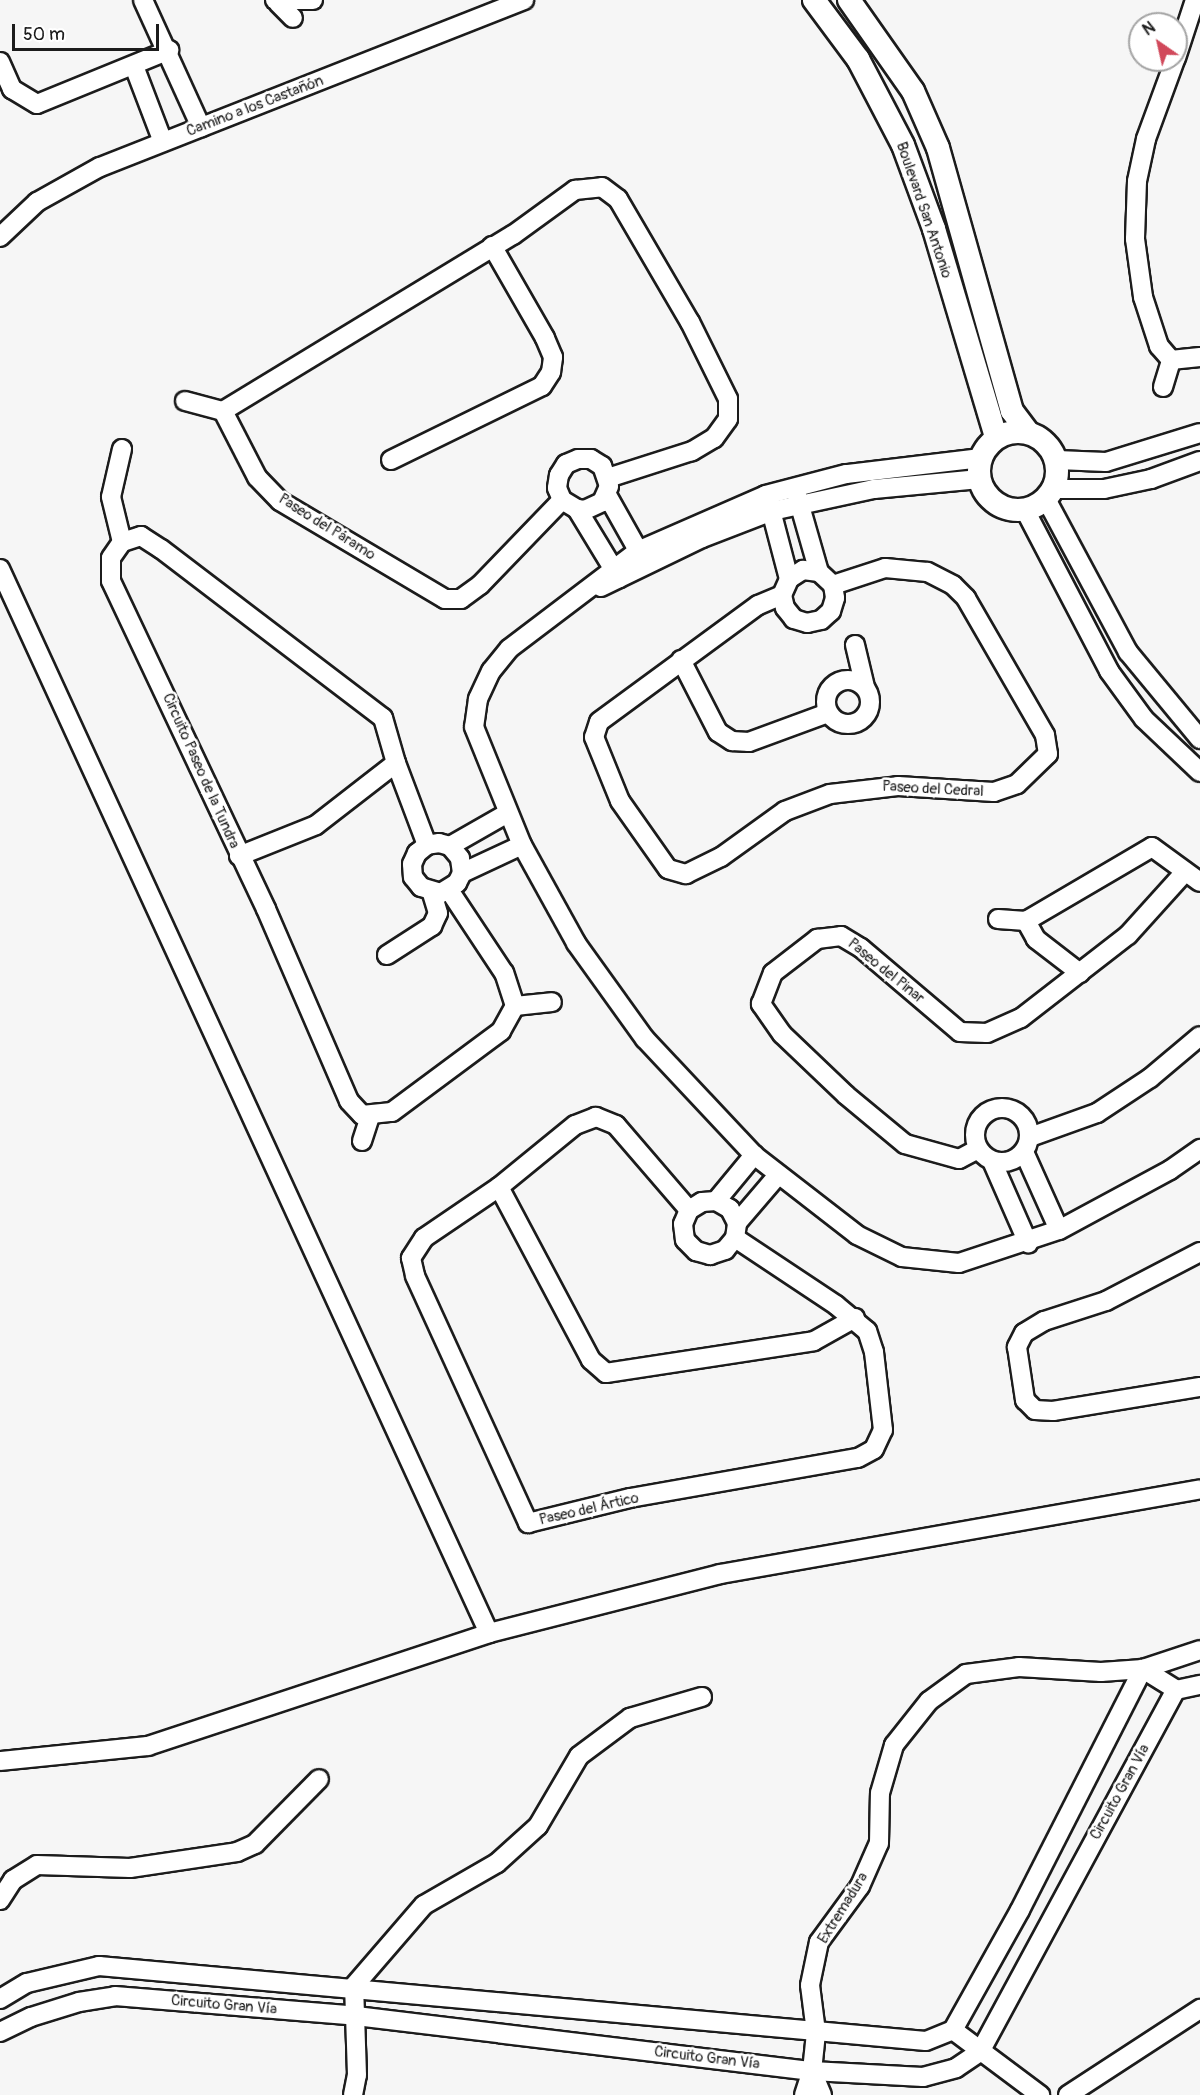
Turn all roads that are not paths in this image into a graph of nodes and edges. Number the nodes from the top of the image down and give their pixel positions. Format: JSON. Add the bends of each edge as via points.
{"nodes":[{"id":1,"x":144,"y":0,"type":"edge"},
{"id":2,"x":313,"y":0,"type":"edge"},
{"id":3,"x":524,"y":0,"type":"edge"},
{"id":4,"x":814,"y":0,"type":"edge"},
{"id":5,"x":849,"y":0,"type":"edge"},
{"id":6,"x":1195,"y":0,"type":"edge"},
{"id":7,"x":277,"y":1,"type":"edge"},
{"id":8,"x":292,"y":18,"type":"dead end"},
{"id":9,"x":1188,"y":22,"type":"edge"},
{"id":10,"x":169,"y":50,"type":"junction"},
{"id":11,"x":0,"y":62,"type":"edge"},
{"id":12,"x":134,"y":66,"type":"junction"},
{"id":13,"x":1171,"y":72,"type":"edge"},
{"id":14,"x":201,"y":127,"type":"junction"},
{"id":15,"x":163,"y":142,"type":"junction"},
{"id":16,"x":0,"y":237,"type":"edge"},
{"id":17,"x":492,"y":246,"type":"junction"},
{"id":18,"x":1200,"y":357,"type":"edge"},
{"id":19,"x":1171,"y":360,"type":"junction"},
{"id":20,"x":1163,"y":387,"type":"dead end"},
{"id":21,"x":185,"y":401,"type":"dead end"},
{"id":22,"x":223,"y":411,"type":"junction"},
{"id":23,"x":1028,"y":432,"type":"junction"},
{"id":24,"x":1200,"y":434,"type":"edge"},
{"id":25,"x":996,"y":437,"type":"junction"},
{"id":26,"x":122,"y":449,"type":"dead end"},
{"id":27,"x":391,"y":460,"type":"dead end"},
{"id":28,"x":1057,"y":460,"type":"junction"},
{"id":29,"x":1200,"y":461,"type":"edge"},
{"id":30,"x":980,"y":468,"type":"junction"},
{"id":31,"x":607,"y":486,"type":"junction"},
{"id":32,"x":1050,"y":494,"type":"junction"},
{"id":33,"x":797,"y":495,"type":"junction"},
{"id":34,"x":769,"y":503,"type":"junction"},
{"id":35,"x":569,"y":505,"type":"junction"},
{"id":36,"x":1025,"y":510,"type":"junction"},
{"id":37,"x":122,"y":542,"type":"junction"},
{"id":38,"x":642,"y":558,"type":"junction"},
{"id":39,"x":0,"y":569,"type":"edge"},
{"id":40,"x":819,"y":572,"type":"junction"},
{"id":41,"x":617,"y":574,"type":"junction"},
{"id":42,"x":833,"y":585,"type":"junction"},
{"id":43,"x":786,"y":587,"type":"junction"},
{"id":44,"x":855,"y":645,"type":"dead end"},
{"id":45,"x":681,"y":660,"type":"junction"},
{"id":46,"x":865,"y":687,"type":"junction"},
{"id":47,"x":828,"y":713,"type":"junction"},
{"id":48,"x":1200,"y":740,"type":"edge"},
{"id":49,"x":396,"y":763,"type":"junction"},
{"id":50,"x":1200,"y":772,"type":"edge"},
{"id":51,"x":506,"y":814,"type":"junction"},
{"id":52,"x":427,"y":845,"type":"junction"},
{"id":53,"x":522,"y":845,"type":"junction"},
{"id":54,"x":450,"y":846,"type":"junction"},
{"id":55,"x":239,"y":856,"type":"junction"},
{"id":56,"x":462,"y":873,"type":"junction"},
{"id":57,"x":1193,"y":877,"type":"edge"},
{"id":58,"x":441,"y":891,"type":"junction"},
{"id":59,"x":998,"y":919,"type":"dead end"},
{"id":60,"x":1026,"y":921,"type":"junction"},
{"id":61,"x":387,"y":955,"type":"dead end"},
{"id":62,"x":1080,"y":973,"type":"junction"},
{"id":63,"x":552,"y":1002,"type":"dead end"},
{"id":64,"x":515,"y":1006,"type":"junction"},
{"id":65,"x":1200,"y":1036,"type":"edge"},
{"id":66,"x":370,"y":1116,"type":"junction"},
{"id":67,"x":362,"y":1141,"type":"dead end"},
{"id":68,"x":1027,"y":1145,"type":"junction"},
{"id":69,"x":978,"y":1149,"type":"junction"},
{"id":70,"x":1200,"y":1149,"type":"edge"},
{"id":71,"x":754,"y":1155,"type":"junction"},
{"id":72,"x":992,"y":1161,"type":"junction"},
{"id":73,"x":778,"y":1175,"type":"junction"},
{"id":74,"x":499,"y":1187,"type":"junction"},
{"id":75,"x":716,"y":1201,"type":"junction"},
{"id":76,"x":689,"y":1210,"type":"junction"},
{"id":77,"x":1059,"y":1230,"type":"junction"},
{"id":78,"x":736,"y":1231,"type":"junction"},
{"id":79,"x":1028,"y":1243,"type":"junction"},
{"id":80,"x":1200,"y":1252,"type":"edge"},
{"id":81,"x":855,"y":1318,"type":"junction"},
{"id":82,"x":1200,"y":1387,"type":"edge"},
{"id":83,"x":1200,"y":1490,"type":"edge"},
{"id":84,"x":489,"y":1633,"type":"junction"},
{"id":85,"x":1200,"y":1650,"type":"edge"},
{"id":86,"x":1143,"y":1669,"type":"junction"},
{"id":87,"x":1200,"y":1684,"type":"edge"},
{"id":88,"x":1176,"y":1690,"type":"junction"},
{"id":89,"x":702,"y":1697,"type":"dead end"},
{"id":90,"x":0,"y":1761,"type":"edge"},
{"id":91,"x":318,"y":1779,"type":"dead end"},
{"id":92,"x":0,"y":1900,"type":"edge"},
{"id":93,"x":1020,"y":1910,"type":"junction"},
{"id":94,"x":1048,"y":1923,"type":"junction"},
{"id":95,"x":354,"y":1986,"type":"junction"},
{"id":96,"x":0,"y":1999,"type":"edge"},
{"id":97,"x":1200,"y":2009,"type":"edge"},
{"id":98,"x":356,"y":2016,"type":"junction"},
{"id":99,"x":953,"y":2030,"type":"junction"},
{"id":100,"x":0,"y":2032,"type":"edge"},
{"id":101,"x":816,"y":2032,"type":"junction"},
{"id":102,"x":980,"y":2052,"type":"junction"},
{"id":103,"x":812,"y":2071,"type":"junction"},
{"id":104,"x":353,"y":2095,"type":"edge"},
{"id":105,"x":804,"y":2095,"type":"edge"},
{"id":106,"x":822,"y":2095,"type":"edge"},
{"id":107,"x":1040,"y":2095,"type":"edge"},
{"id":108,"x":1068,"y":2095,"type":"edge"}],
"edges":[{"from":1,"to":10,"type":"street"},
{"from":2,"to":7,"type":"street"},
{"from":3,"to":14,"type":"street","name":"Camino a los Castañón"},
{"from":4,"to":25,"type":"street","name":"Boulevard San Antonio","via":[[858,59],[903,145],[934,229]]},
{"from":5,"to":23,"type":"street","name":"Boulevard San Antonio","via":[[913,91],[938,148],[1012,411]]},
{"from":6,"to":9,"type":"street"},
{"from":7,"to":8,"type":"street"},
{"from":10,"to":12,"type":"street"},
{"from":10,"to":14,"type":"street"},
{"from":11,"to":12,"type":"street","via":[[12,89],[37,104]]},
{"from":12,"to":15,"type":"street"},
{"from":13,"to":19,"type":"street","via":[[1146,139],[1137,181],[1135,239],[1143,297],[1159,346]]},
{"from":14,"to":15,"type":"street","name":"Camino a los Castañón"},
{"from":15,"to":16,"type":"street","name":"Camino a los Castañón","via":[[100,167],[38,202]]},
{"from":17,"to":22,"type":"street","name":"Paseo del Páramo"},
{"from":17,"to":27,"type":"street","via":[[545,338],[553,357],[551,372],[542,386]]},
{"from":17,"to":31,"type":"street","name":"Paseo del Páramo","via":[[575,190],[602,187],[618,199],[690,322],[728,399],[728,419],[714,438]]},
{"from":18,"to":19,"type":"street"},
{"from":19,"to":20,"type":"street"},
{"from":21,"to":22,"type":"street"},
{"from":22,"to":35,"type":"street","name":"Paseo del Páramo","via":[[257,477],[280,501],[445,599],[461,599],[480,585]]},
{"from":23,"to":25,"type":"street","via":[[1012,431]]},
{"from":23,"to":28,"type":"street","name":"Boulevard San Antonio","via":[[1045,443]]},
{"from":24,"to":28,"type":"street","via":[[1106,462]]},
{"from":25,"to":30,"type":"street"},
{"from":26,"to":37,"type":"street","via":[[111,496]]},
{"from":28,"to":32,"type":"street"},
{"from":29,"to":32,"type":"street","via":[[1151,479]]},
{"from":30,"to":33,"type":"street","via":[[846,474]]},
{"from":30,"to":36,"type":"street","via":[[988,496],[1006,508]]},
{"from":31,"to":35,"type":"street","name":"Paseo del Páramo","via":[[594,507]]},
{"from":31,"to":35,"type":"street","via":[[602,466],[591,459],[566,464],[557,488]]},
{"from":31,"to":38,"type":"street"},
{"from":32,"to":36,"type":"street"},
{"from":32,"to":48,"type":"street","via":[[1128,652]]},
{"from":33,"to":34,"type":"street"},
{"from":33,"to":40,"type":"street"},
{"from":34,"to":38,"type":"street"},
{"from":34,"to":43,"type":"street"},
{"from":35,"to":41,"type":"street"},
{"from":36,"to":50,"type":"street","via":[[1109,672],[1144,719]]},
{"from":37,"to":49,"type":"street","via":[[141,536],[161,549],[384,718]]},
{"from":37,"to":55,"type":"street","name":"Circuito Paseo de la Tundra","via":[[111,558],[111,581]]},
{"from":38,"to":41,"type":"street"},
{"from":39,"to":84,"type":"street"},
{"from":40,"to":42,"type":"street"},
{"from":40,"to":43,"type":"street","name":"Paseo del Cedral","via":[[803,570]]},
{"from":41,"to":51,"type":"street","via":[[509,649],[491,670],[478,699],[474,727]]},
{"from":42,"to":43,"type":"street","via":[[836,598],[831,611],[820,620],[807,623],[794,619],[785,608]]},
{"from":42,"to":45,"type":"street","name":"Paseo del Cedral","via":[[885,568],[927,572],[953,585],[966,598],[1046,735],[1048,753],[1017,784],[994,792],[898,786],[830,794],[785,811],[722,857],[686,874],[668,869],[653,854],[620,801],[594,737],[599,722]]},
{"from":43,"to":45,"type":"street","name":"Paseo del Cedral"},
{"from":44,"to":46,"type":"street"},
{"from":45,"to":47,"type":"street","via":[[718,732],[732,741],[749,742]]},
{"from":46,"to":47,"type":"street","via":[[851,679],[835,683],[825,697]]},
{"from":46,"to":47,"type":"street","via":[[870,701],[866,715],[854,724],[839,723]]},
{"from":49,"to":52,"type":"street"},
{"from":49,"to":55,"type":"street","via":[[316,825]]},
{"from":51,"to":53,"type":"street"},
{"from":51,"to":54,"type":"street"},
{"from":52,"to":54,"type":"street"},
{"from":52,"to":58,"type":"street","via":[[412,864],[413,877],[420,887]]},
{"from":53,"to":56,"type":"street"},
{"from":53,"to":71,"type":"street","via":[[576,944],[645,1039]]},
{"from":54,"to":56,"type":"street","via":[[460,858]]},
{"from":55,"to":66,"type":"street","name":"Circuito Paseo de la Tundra","via":[[266,909],[348,1101],[363,1115]]},
{"from":56,"to":58,"type":"street"},
{"from":57,"to":60,"type":"street","name":"Paseo del Pinar","via":[[1152,846]]},
{"from":57,"to":62,"type":"street","name":"Paseo del Pinar"},
{"from":58,"to":61,"type":"street","via":[[432,926]]},
{"from":58,"to":64,"type":"street","via":[[504,973]]},
{"from":59,"to":60,"type":"street"},
{"from":60,"to":62,"type":"street","via":[[1036,939]]},
{"from":62,"to":69,"type":"street","name":"Paseo del Pinar","via":[[1021,1018],[987,1033],[960,1032],[861,948],[841,936],[817,939],[773,973],[761,1004],[782,1034],[846,1095],[905,1143],[959,1159]]},
{"from":63,"to":64,"type":"street"},
{"from":64,"to":66,"type":"street","via":[[501,1031],[392,1112]]},
{"from":65,"to":68,"type":"street","via":[[1150,1078],[1097,1113]]},
{"from":66,"to":67,"type":"street"},
{"from":68,"to":69,"type":"street","via":[[1028,1123],[1018,1112],[1004,1107],[990,1110],[979,1120],[975,1134]]},
{"from":68,"to":72,"type":"street","via":[[1010,1162]]},
{"from":68,"to":77,"type":"street"},
{"from":69,"to":72,"type":"street"},
{"from":70,"to":77,"type":"street","via":[[1170,1170]]},
{"from":71,"to":73,"type":"street"},
{"from":71,"to":75,"type":"street"},
{"from":72,"to":79,"type":"street"},
{"from":73,"to":78,"type":"street"},
{"from":73,"to":79,"type":"street","via":[[857,1235],[902,1257],[959,1263]]},
{"from":74,"to":76,"type":"street","name":"Paseo del Ártico","via":[[575,1125],[597,1117],[616,1125]]},
{"from":74,"to":81,"type":"street","via":[[591,1360],[606,1373],[814,1341]]},
{"from":74,"to":81,"type":"street","name":"Paseo del Ártico","via":[[424,1238],[411,1258],[415,1276],[528,1523],[630,1498],[858,1458],[874,1449],[883,1430],[874,1352],[867,1331]]},
{"from":75,"to":76,"type":"street","via":[[702,1202]]},
{"from":75,"to":78,"type":"street","name":"Paseo del Ártico","via":[[730,1209]]},
{"from":76,"to":78,"type":"street","via":[[683,1224],[685,1240],[696,1251],[710,1255],[725,1250]]},
{"from":77,"to":79,"type":"street"},
{"from":78,"to":81,"type":"street","name":"Paseo del Ártico"},
{"from":80,"to":82,"type":"street","via":[[1106,1301],[1044,1322],[1024,1333],[1017,1347],[1025,1401],[1035,1410],[1053,1412]]},
{"from":83,"to":84,"type":"street","via":[[720,1574]]},
{"from":84,"to":90,"type":"street","via":[[148,1746]]},
{"from":85,"to":86,"type":"street"},
{"from":86,"to":88,"type":"street"},
{"from":86,"to":93,"type":"street"},
{"from":86,"to":101,"type":"street","name":"Extremadura","via":[[1101,1672],[1019,1667],[966,1674],[929,1701],[894,1744],[880,1793],[879,1843],[860,1886],[819,1942],[810,1985]]},
{"from":87,"to":88,"type":"street"},
{"from":88,"to":94,"type":"street","name":"Circuito Gran Vía"},
{"from":89,"to":95,"type":"street","via":[[630,1718],[579,1756],[538,1826],[497,1863],[424,1905]]},
{"from":91,"to":92,"type":"street","via":[[255,1844],[237,1852],[130,1868],[37,1865],[13,1880]]},
{"from":93,"to":94,"type":"street"},
{"from":93,"to":99,"type":"street"},
{"from":94,"to":102,"type":"street","name":"Circuito Gran Vía"},
{"from":95,"to":96,"type":"street","name":"Circuito Gran Vía","via":[[99,1966],[27,1983]]},
{"from":95,"to":98,"type":"street"},
{"from":95,"to":101,"type":"street","name":"Circuito Gran Vía"},
{"from":97,"to":108,"type":"street"},
{"from":98,"to":100,"type":"street","name":"Circuito Gran Vía","via":[[115,1996],[31,2017]]},
{"from":98,"to":103,"type":"street","name":"Circuito Gran Vía"},
{"from":98,"to":104,"type":"street","via":[[357,2075]]},
{"from":99,"to":101,"type":"street","name":"Circuito Gran Vía","via":[[926,2042]]},
{"from":99,"to":102,"type":"street"},
{"from":101,"to":103,"type":"street","name":"Extremadura"},
{"from":102,"to":103,"type":"street","name":"Circuito Gran Vía","via":[[956,2068],[922,2077]]},
{"from":102,"to":107,"type":"street"},
{"from":103,"to":105,"type":"street"},
{"from":103,"to":106,"type":"street"}]}
